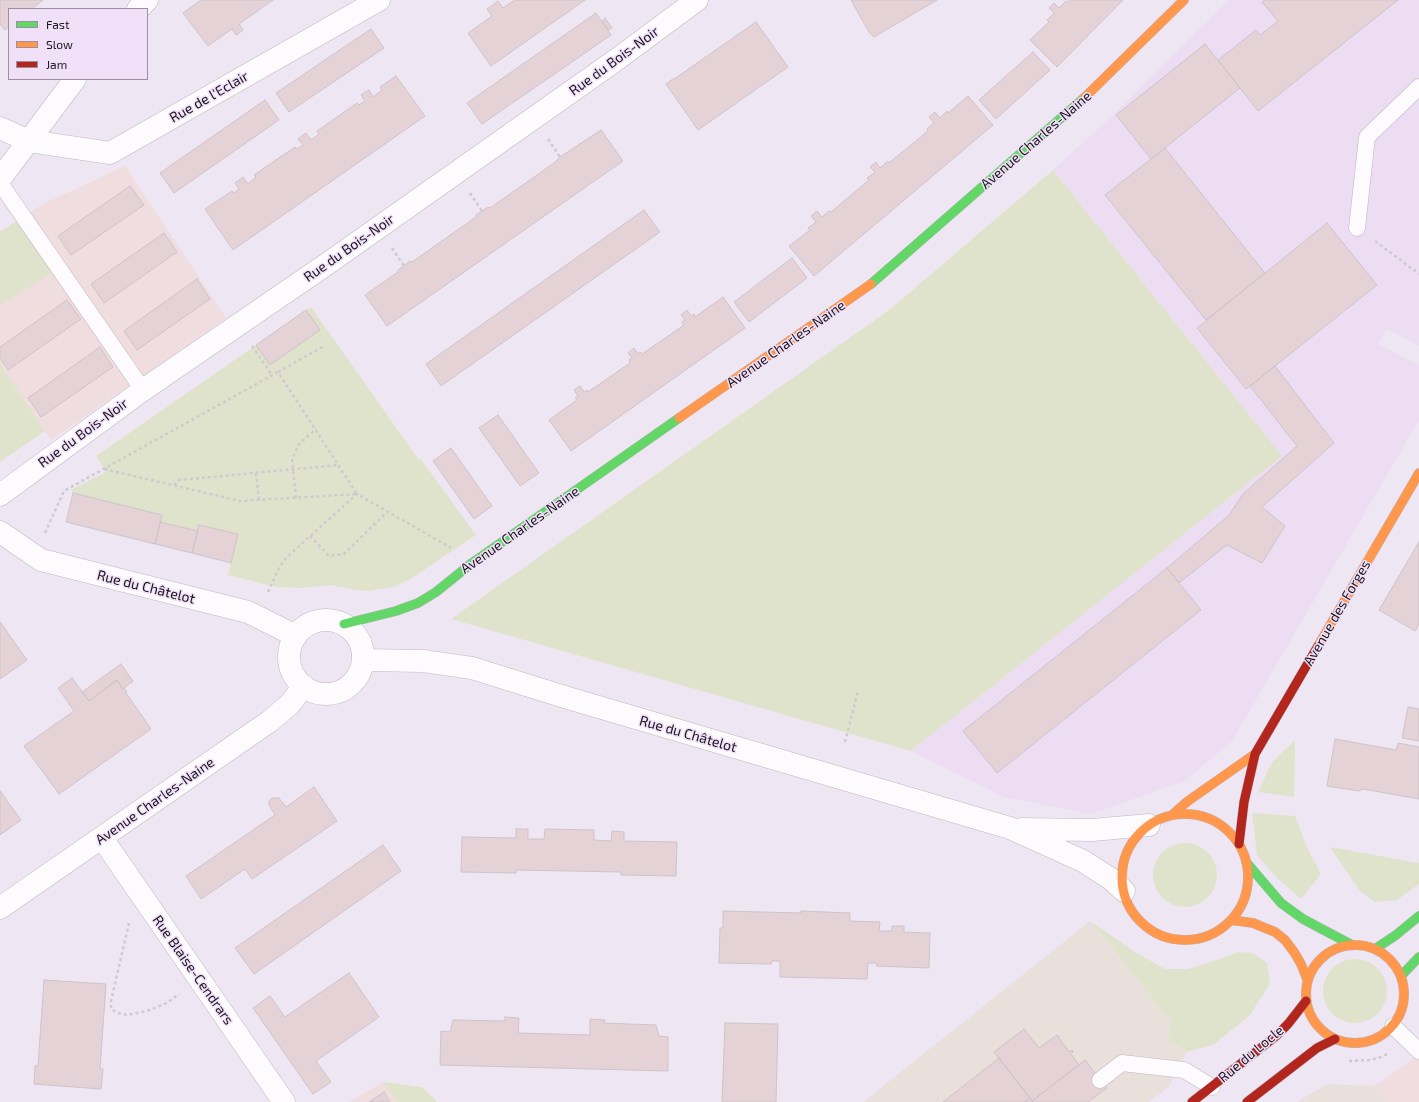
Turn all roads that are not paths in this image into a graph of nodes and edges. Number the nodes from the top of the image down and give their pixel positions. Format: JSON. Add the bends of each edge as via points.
{"nodes":[{"id":1,"x":147,"y":0,"type":"edge"},
{"id":2,"x":379,"y":0,"type":"edge"},
{"id":3,"x":698,"y":0,"type":"edge"},
{"id":4,"x":1184,"y":0,"type":"edge"},
{"id":5,"x":139,"y":8,"type":"edge"},
{"id":6,"x":75,"y":80,"type":"edge"},
{"id":7,"x":1419,"y":88,"type":"edge"},
{"id":8,"x":0,"y":128,"type":"edge"},
{"id":9,"x":30,"y":141,"type":"junction"},
{"id":10,"x":0,"y":180,"type":"edge"},
{"id":11,"x":0,"y":183,"type":"edge"},
{"id":12,"x":1357,"y":228,"type":"road end"},
{"id":13,"x":143,"y":390,"type":"junction"},
{"id":14,"x":1419,"y":473,"type":"edge"},
{"id":15,"x":0,"y":495,"type":"edge"},
{"id":16,"x":0,"y":532,"type":"edge"},
{"id":17,"x":344,"y":624,"type":"junction"},
{"id":18,"x":296,"y":636,"type":"junction"},
{"id":19,"x":363,"y":660,"type":"junction"},
{"id":20,"x":304,"y":686,"type":"junction"},
{"id":21,"x":1254,"y":754,"type":"junction"},
{"id":22,"x":1172,"y":815,"type":"junction"},
{"id":23,"x":1149,"y":825,"type":"junction"},
{"id":24,"x":1010,"y":828,"type":"junction"},
{"id":25,"x":102,"y":838,"type":"junction"},
{"id":26,"x":1239,"y":844,"type":"junction"},
{"id":27,"x":1246,"y":862,"type":"junction"},
{"id":28,"x":1124,"y":891,"type":"junction"},
{"id":29,"x":0,"y":908,"type":"edge"},
{"id":30,"x":1419,"y":916,"type":"edge"},
{"id":31,"x":1231,"y":920,"type":"junction"},
{"id":32,"x":1352,"y":945,"type":"junction"},
{"id":33,"x":1375,"y":949,"type":"junction"},
{"id":34,"x":1419,"y":957,"type":"edge"},
{"id":35,"x":1401,"y":976,"type":"junction"},
{"id":36,"x":1308,"y":979,"type":"junction"},
{"id":37,"x":1306,"y":1001,"type":"junction"},
{"id":38,"x":1393,"y":1026,"type":"junction"},
{"id":39,"x":1335,"y":1039,"type":"junction"},
{"id":40,"x":1419,"y":1051,"type":"edge"},
{"id":41,"x":1100,"y":1080,"type":"dead end"},
{"id":42,"x":1212,"y":1087,"type":"junction"},
{"id":43,"x":284,"y":1102,"type":"edge"},
{"id":44,"x":1192,"y":1102,"type":"edge"},
{"id":45,"x":1247,"y":1102,"type":"edge"}],
"edges":[{"from":1,"to":5,"type":"street"},
{"from":2,"to":9,"type":"street","name":"Rue de l'Eclair","via":[[110,153]]},
{"from":3,"to":13,"type":"street","name":"Rue du Bois-Noir","via":[[324,266]]},
{"from":4,"to":17,"type":"main road","name":"Avenue Charles-Naine","via":[[1089,94],[871,284],[472,563],[436,592],[418,603],[396,611]]},
{"from":6,"to":9,"type":"street"},
{"from":7,"to":12,"type":"lane","via":[[1367,137]]},
{"from":8,"to":9,"type":"street","name":"Rue de l'Eclair"},
{"from":9,"to":10,"type":"street"},
{"from":11,"to":13,"type":"lane"},
{"from":13,"to":15,"type":"street","name":"Rue du Bois-Noir"},
{"from":14,"to":21,"type":"main road","name":"Avenue des Forges"},
{"from":16,"to":18,"type":"street","name":"Rue du Châtelot","via":[[41,560],[248,612]]},
{"from":17,"to":18,"type":"street","via":[[334,620],[323,620],[303,628]]},
{"from":17,"to":19,"type":"street","via":[[359,639]]},
{"from":18,"to":20,"type":"street","via":[[289,657],[296,678]]},
{"from":19,"to":20,"type":"street","via":[[355,680],[336,692],[314,692]]},
{"from":19,"to":24,"type":"street","name":"Rue du Châtelot","via":[[423,661],[472,668]]},
{"from":20,"to":25,"type":"street","name":"Avenue Charles-Naine","via":[[290,704],[270,721]]},
{"from":21,"to":22,"type":"main road","name":"Avenue des Forges"},
{"from":21,"to":26,"type":"main road","name":"Avenue des Forges"},
{"from":22,"to":23,"type":"main road"},
{"from":22,"to":26,"type":"main road","via":[[1203,816],[1217,822]]},
{"from":23,"to":24,"type":"street","name":"Rue du Châtelot","via":[[1092,830]]},
{"from":23,"to":28,"type":"main road","via":[[1132,843],[1126,854],[1122,879]]},
{"from":24,"to":28,"type":"street","name":"Rue du Châtelot","via":[[1083,861],[1111,879]]},
{"from":25,"to":29,"type":"street","name":"Avenue Charles-Naine"},
{"from":25,"to":43,"type":"street","name":"Rue Blaise-Cendrars"},
{"from":26,"to":27,"type":"main road"},
{"from":27,"to":31,"type":"main road","via":[[1246,893]]},
{"from":27,"to":32,"type":"main road","via":[[1281,903],[1303,919]]},
{"from":28,"to":31,"type":"main road","via":[[1128,903],[1142,923],[1163,936],[1199,938],[1211,934]]},
{"from":30,"to":33,"type":"main road"},
{"from":31,"to":36,"type":"main road","via":[[1265,926],[1275,932],[1294,952]]},
{"from":32,"to":33,"type":"main road","via":[[1364,945]]},
{"from":32,"to":36,"type":"main road","via":[[1340,947],[1324,956],[1312,969]]},
{"from":33,"to":35,"type":"main road","via":[[1391,960]]},
{"from":34,"to":35,"type":"main road"},
{"from":35,"to":38,"type":"main road","via":[[1405,996],[1401,1012]]},
{"from":36,"to":37,"type":"main road"},
{"from":37,"to":39,"type":"main road","via":[[1315,1024]]},
{"from":37,"to":42,"type":"main road","name":"Rue du Locle","via":[[1276,1036]]},
{"from":38,"to":39,"type":"main road","via":[[1376,1039],[1366,1042],[1345,1042]]},
{"from":38,"to":40,"type":"lane"},
{"from":39,"to":45,"type":"main road","via":[[1317,1048]]},
{"from":41,"to":42,"type":"lane","via":[[1122,1064],[1184,1070]]},
{"from":42,"to":44,"type":"main road","name":"Rue du Locle"}]}
